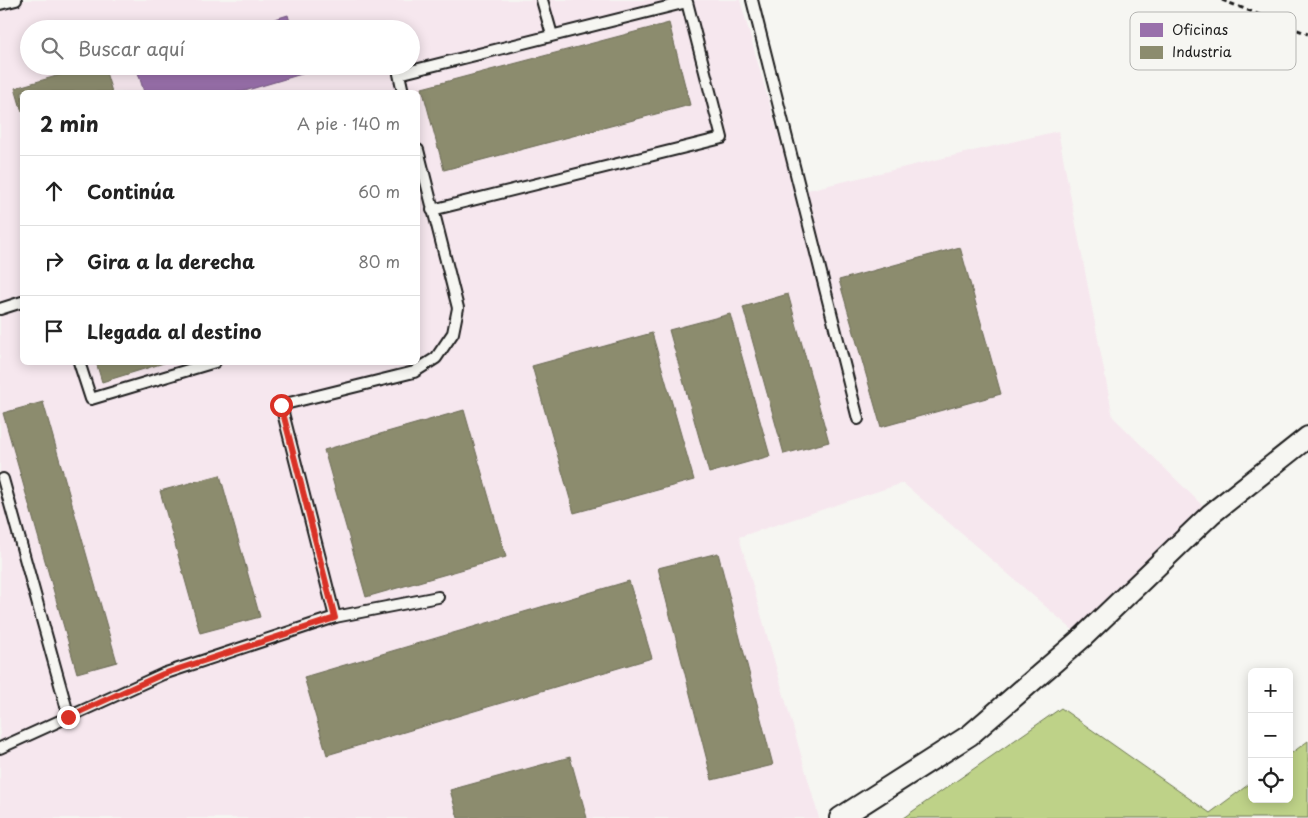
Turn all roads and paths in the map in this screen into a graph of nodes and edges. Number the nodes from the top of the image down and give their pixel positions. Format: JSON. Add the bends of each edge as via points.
{"nodes":[{"id":1,"x":16,"y":0,"type":"edge"},
{"id":2,"x":542,"y":0,"type":"edge"},
{"id":3,"x":752,"y":0,"type":"edge"},
{"id":4,"x":1222,"y":0,"type":"edge"},
{"id":5,"x":0,"y":4,"type":"edge"},
{"id":6,"x":1252,"y":12,"type":"edge"},
{"id":7,"x":1296,"y":29,"type":"edge"},
{"id":8,"x":1308,"y":34,"type":"edge"},
{"id":9,"x":552,"y":36,"type":"junction"},
{"id":10,"x":420,"y":69,"type":"edge"},
{"id":11,"x":399,"y":75,"type":"edge"},
{"id":12,"x":403,"y":90,"type":"edge"},
{"id":13,"x":420,"y":159,"type":"edge"},
{"id":14,"x":432,"y":210,"type":"junction"},
{"id":15,"x":20,"y":303,"type":"edge"},
{"id":16,"x":0,"y":309,"type":"edge"},
{"id":17,"x":80,"y":365,"type":"edge"},
{"id":18,"x":206,"y":365,"type":"edge"},
{"id":19,"x":858,"y":419,"type":"dead end"},
{"id":20,"x":1308,"y":437,"type":"edge"},
{"id":21,"x":3,"y":479,"type":"dead end"},
{"id":22,"x":438,"y":597,"type":"dead end"},
{"id":23,"x":335,"y":618,"type":"junction"},
{"id":24,"x":68,"y":717,"type":"junction"},
{"id":25,"x":0,"y":748,"type":"edge"},
{"id":26,"x":840,"y":818,"type":"edge"}],
"edges":[{"from":1,"to":5,"type":"lane"},
{"from":2,"to":9,"type":"lane"},
{"from":3,"to":19,"type":"lane"},
{"from":4,"to":6,"type":"path"},
{"from":7,"to":8,"type":"path"},
{"from":9,"to":10,"type":"lane"},
{"from":9,"to":14,"type":"lane","via":[[687,2],[722,138]]},
{"from":11,"to":12,"type":"lane"},
{"from":13,"to":14,"type":"lane"},
{"from":14,"to":23,"type":"lane","via":[[458,308],[453,334],[436,358],[414,372],[281,405]]},
{"from":15,"to":16,"type":"lane"},
{"from":17,"to":18,"type":"lane","via":[[91,399]]},
{"from":20,"to":26,"type":"street","via":[[1210,514],[1082,638],[970,735]]},
{"from":21,"to":24,"type":"lane"},
{"from":22,"to":23,"type":"lane"},
{"from":23,"to":24,"type":"lane","via":[[163,674]]},
{"from":24,"to":25,"type":"lane"}]}
